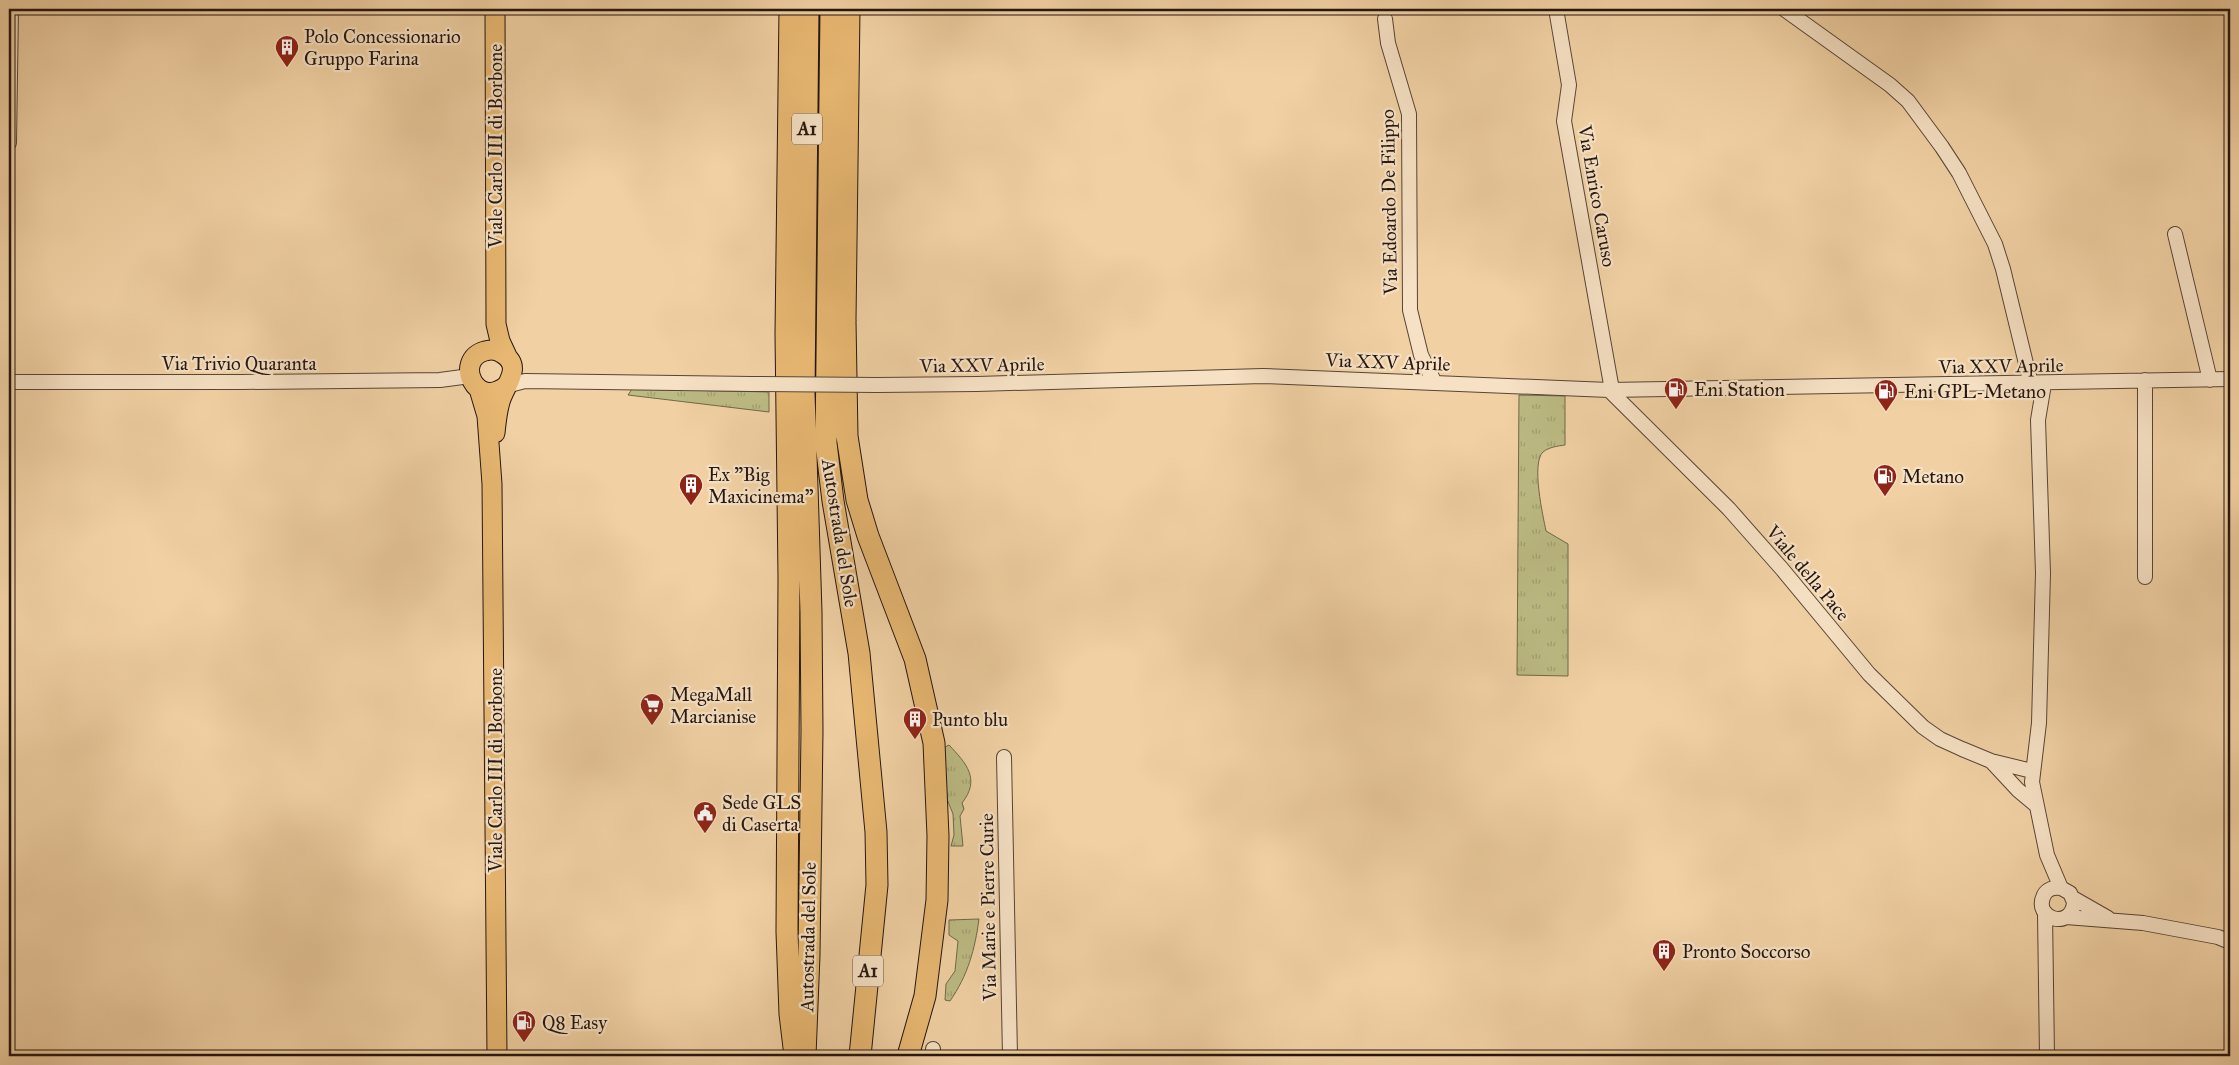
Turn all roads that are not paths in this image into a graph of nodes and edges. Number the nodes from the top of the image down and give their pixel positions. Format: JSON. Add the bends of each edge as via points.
{"nodes":[{"id":1,"x":11,"y":9,"type":"edge"},
{"id":2,"x":495,"y":9,"type":"edge"},
{"id":3,"x":790,"y":9,"type":"edge"},
{"id":4,"x":808,"y":9,"type":"edge"},
{"id":5,"x":831,"y":9,"type":"edge"},
{"id":6,"x":849,"y":9,"type":"edge"},
{"id":7,"x":1556,"y":9,"type":"edge"},
{"id":8,"x":1784,"y":9,"type":"edge"},
{"id":9,"x":1385,"y":18,"type":"dead end"},
{"id":10,"x":9,"y":143,"type":"edge"},
{"id":11,"x":2175,"y":234,"type":"dead end"},
{"id":12,"x":495,"y":284,"type":"junction"},
{"id":13,"x":478,"y":354,"type":"junction"},
{"id":14,"x":509,"y":359,"type":"junction"},
{"id":15,"x":2230,"y":379,"type":"edge"},
{"id":16,"x":2145,"y":380,"type":"junction"},
{"id":17,"x":2210,"y":380,"type":"junction"},
{"id":18,"x":544,"y":381,"type":"junction"},
{"id":19,"x":9,"y":382,"type":"edge"},
{"id":20,"x":474,"y":382,"type":"junction"},
{"id":21,"x":1435,"y":383,"type":"junction"},
{"id":22,"x":2037,"y":384,"type":"junction"},
{"id":23,"x":506,"y":386,"type":"junction"},
{"id":24,"x":1611,"y":390,"type":"junction"},
{"id":25,"x":492,"y":484,"type":"junction"},
{"id":26,"x":2145,"y":577,"type":"dead end"},
{"id":27,"x":1004,"y":757,"type":"dead end"},
{"id":28,"x":1991,"y":761,"type":"junction"},
{"id":29,"x":2032,"y":772,"type":"junction"},
{"id":30,"x":2036,"y":805,"type":"junction"},
{"id":31,"x":2047,"y":855,"type":"junction"},
{"id":32,"x":2061,"y":888,"type":"junction"},
{"id":33,"x":2046,"y":892,"type":"junction"},
{"id":34,"x":2073,"y":898,"type":"junction"},
{"id":35,"x":2045,"y":913,"type":"junction"},
{"id":36,"x":2064,"y":918,"type":"junction"},
{"id":37,"x":2110,"y":919,"type":"junction"},
{"id":38,"x":2230,"y":942,"type":"edge"},
{"id":39,"x":2047,"y":952,"type":"junction"},
{"id":40,"x":497,"y":1056,"type":"edge"},
{"id":41,"x":796,"y":1056,"type":"edge"},
{"id":42,"x":805,"y":1056,"type":"edge"},
{"id":43,"x":860,"y":1056,"type":"edge"},
{"id":44,"x":908,"y":1056,"type":"edge"},
{"id":45,"x":1010,"y":1056,"type":"edge"},
{"id":46,"x":2048,"y":1056,"type":"edge"}],
"edges":[{"from":1,"to":10,"type":"street"},
{"from":2,"to":12,"type":"main road","name":"Viale Carlo III di Borbone"},
{"from":3,"to":41,"type":"highway","via":[[786,324],[789,576],[787,932],[790,1014]]},
{"from":4,"to":42,"type":"highway","name":"Autostrada del Sole","number":"A1","via":[[804,393],[812,731]]},
{"from":5,"to":43,"type":"highway","name":"Autostrada del Sole","number":"A1","via":[[826,443],[860,653],[876,832],[877,885]]},
{"from":6,"to":44,"type":"highway","via":[[847,436],[868,536],[915,658],[934,743],[937,900],[925,996]]},
{"from":7,"to":24,"type":"street","name":"Via Enrico Caruso","via":[[1568,85],[1564,121]]},
{"from":8,"to":22,"type":"street","via":[[1908,102],[1959,173],[1995,244]]},
{"from":9,"to":21,"type":"street","name":"Via Edoardo De Filippo","via":[[1388,43],[1409,114],[1410,310],[1421,355]]},
{"from":11,"to":17,"type":"street"},
{"from":12,"to":13,"type":"main road","name":"Viale Carlo III di Borbone","via":[[489,336]]},
{"from":12,"to":14,"type":"main road","name":"Viale Carlo III di Borbone","via":[[498,334]]},
{"from":13,"to":14,"type":"main road","via":[[496,350]]},
{"from":13,"to":20,"type":"main road","name":"Viale Carlo III di Borbone","via":[[471,364]]},
{"from":14,"to":18,"type":"street","name":"Via XXV Aprile","via":[[522,374]]},
{"from":14,"to":23,"type":"main road","name":"Viale Carlo III di Borbone","via":[[512,375]]},
{"from":15,"to":17,"type":"street","name":"Via XXV Aprile"},
{"from":16,"to":17,"type":"street","name":"Via XXV Aprile"},
{"from":16,"to":22,"type":"street","name":"Via XXV Aprile"},
{"from":16,"to":26,"type":"street"},
{"from":18,"to":21,"type":"street","name":"Via XXV Aprile","bridge":true,"via":[[877,385],[1263,376]]},
{"from":18,"to":23,"type":"street","name":"Via XXV Aprile","via":[[519,381]]},
{"from":19,"to":20,"type":"street","name":"Via Trivio Quaranta"},
{"from":20,"to":23,"type":"main road","via":[[493,393]]},
{"from":20,"to":25,"type":"main road","name":"Viale Carlo III di Borbone","via":[[487,416]]},
{"from":21,"to":24,"type":"street","name":"Via XXV Aprile"},
{"from":22,"to":24,"type":"street","name":"Via XXV Aprile"},
{"from":22,"to":29,"type":"street","via":[[2043,574],[2040,723]]},
{"from":23,"to":25,"type":"main road","name":"Viale Carlo III di Borbone","via":[[497,417]]},
{"from":24,"to":28,"type":"street","name":"Viale della Pace","via":[[1729,510],[1898,704],[1940,738]]},
{"from":25,"to":40,"type":"main road","name":"Viale Carlo III di Borbone"},
{"from":27,"to":45,"type":"street","name":"Via Marie e Pierre Curie"},
{"from":28,"to":29,"type":"street"},
{"from":28,"to":30,"type":"street"},
{"from":29,"to":30,"type":"street"},
{"from":30,"to":31,"type":"street"},
{"from":31,"to":32,"type":"street"},
{"from":31,"to":33,"type":"street"},
{"from":32,"to":33,"type":"street"},
{"from":32,"to":34,"type":"street"},
{"from":33,"to":35,"type":"street","via":[[2042,902]]},
{"from":34,"to":36,"type":"street","via":[[2074,906]]},
{"from":34,"to":37,"type":"street"},
{"from":35,"to":36,"type":"street","via":[[2053,919]]},
{"from":35,"to":39,"type":"street"},
{"from":36,"to":37,"type":"street"},
{"from":36,"to":39,"type":"street"},
{"from":37,"to":38,"type":"street","via":[[2218,937]]},
{"from":39,"to":46,"type":"street"}]}
